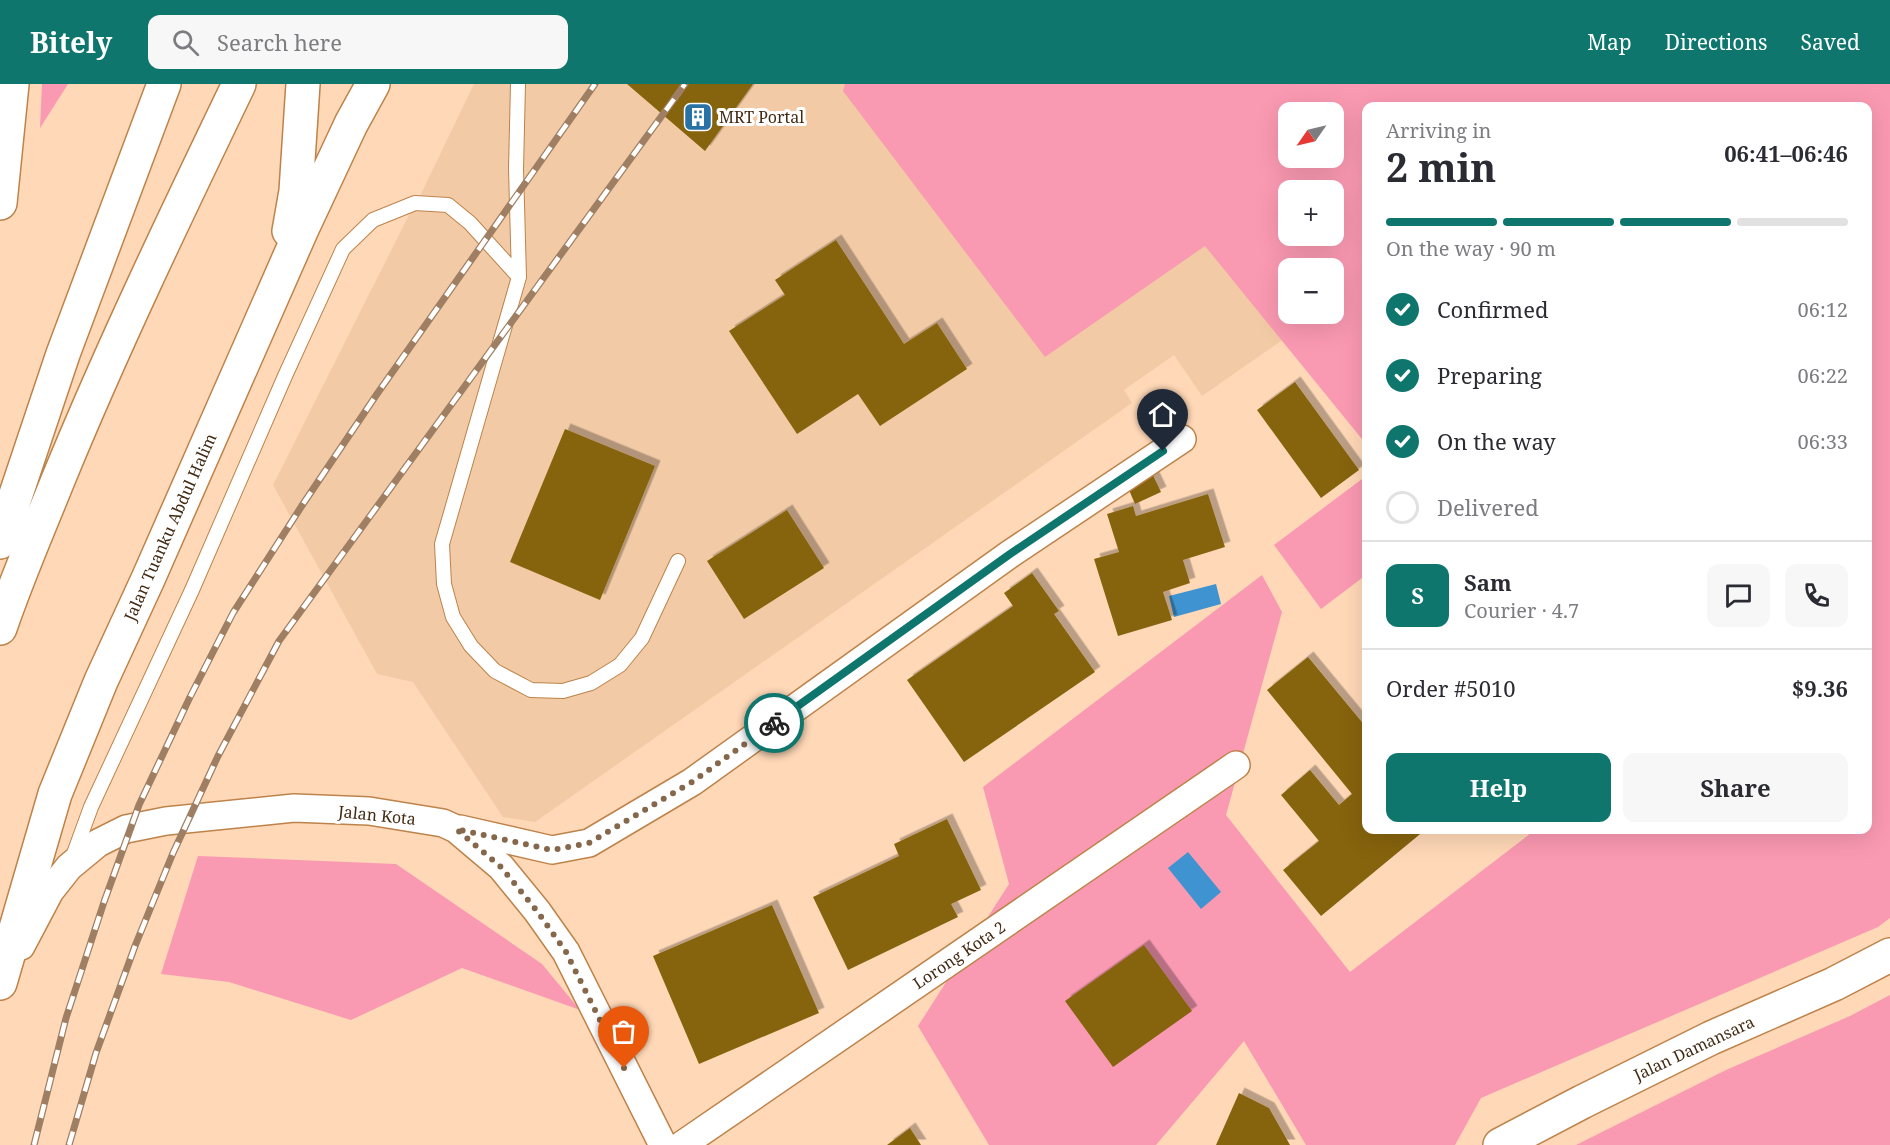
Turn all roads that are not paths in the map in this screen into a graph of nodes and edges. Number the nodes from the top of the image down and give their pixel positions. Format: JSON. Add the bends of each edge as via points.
{"nodes":[{"id":1,"x":12,"y":84,"type":"edge"},
{"id":2,"x":164,"y":84,"type":"edge"},
{"id":3,"x":239,"y":84,"type":"edge"},
{"id":4,"x":303,"y":84,"type":"edge"},
{"id":5,"x":373,"y":84,"type":"edge"},
{"id":6,"x":518,"y":84,"type":"edge"},
{"id":7,"x":0,"y":203,"type":"edge"},
{"id":8,"x":283,"y":271,"type":"junction"},
{"id":9,"x":519,"y":277,"type":"junction"},
{"id":10,"x":1182,"y":439,"type":"dead end"},
{"id":11,"x":0,"y":542,"type":"edge"},
{"id":12,"x":678,"y":561,"type":"dead end"},
{"id":13,"x":0,"y":628,"type":"edge"},
{"id":14,"x":1236,"y":765,"type":"dead end"},
{"id":15,"x":456,"y":829,"type":"junction"},
{"id":16,"x":69,"y":867,"type":"junction"},
{"id":17,"x":1890,"y":954,"type":"edge"},
{"id":18,"x":0,"y":983,"type":"edge"},
{"id":19,"x":0,"y":989,"type":"edge"},
{"id":20,"x":663,"y":1145,"type":"edge"},
{"id":21,"x":682,"y":1145,"type":"edge"},
{"id":22,"x":1500,"y":1145,"type":"edge"}],
"edges":[{"from":1,"to":7,"type":"main road"},
{"from":2,"to":11,"type":"main road","via":[[63,354]]},
{"from":3,"to":13,"type":"main road","via":[[93,395]]},
{"from":4,"to":8,"type":"main road","via":[[296,191]]},
{"from":5,"to":8,"type":"main road","name":"Jalan Tuanku Abdul Halim"},
{"from":6,"to":9,"type":"lane"},
{"from":8,"to":18,"type":"main road","name":"Jalan Tuanku Abdul Halim","via":[[59,783]]},
{"from":9,"to":12,"type":"lane","via":[[442,544],[444,584],[453,617],[471,646],[495,671],[531,690],[563,691],[591,683],[620,664],[642,638]]},
{"from":9,"to":16,"type":"lane","via":[[471,223],[448,205],[415,203],[374,220],[343,249],[91,807]]},
{"from":10,"to":15,"type":"street","via":[[1010,554],[692,782],[589,843],[552,850]]},
{"from":14,"to":21,"type":"street","name":"Lorong Kota 2"},
{"from":15,"to":16,"type":"street","name":"Jalan Kota","via":[[443,823],[369,811],[294,808],[126,829],[98,843]]},
{"from":15,"to":20,"type":"street","name":"Jalan Kota","via":[[501,867],[566,952]]},
{"from":16,"to":19,"type":"street","name":"Jalan Kota","via":[[50,891]]},
{"from":17,"to":22,"type":"main road","name":"Jalan Damansara","via":[[1834,984],[1711,1038]]}]}
